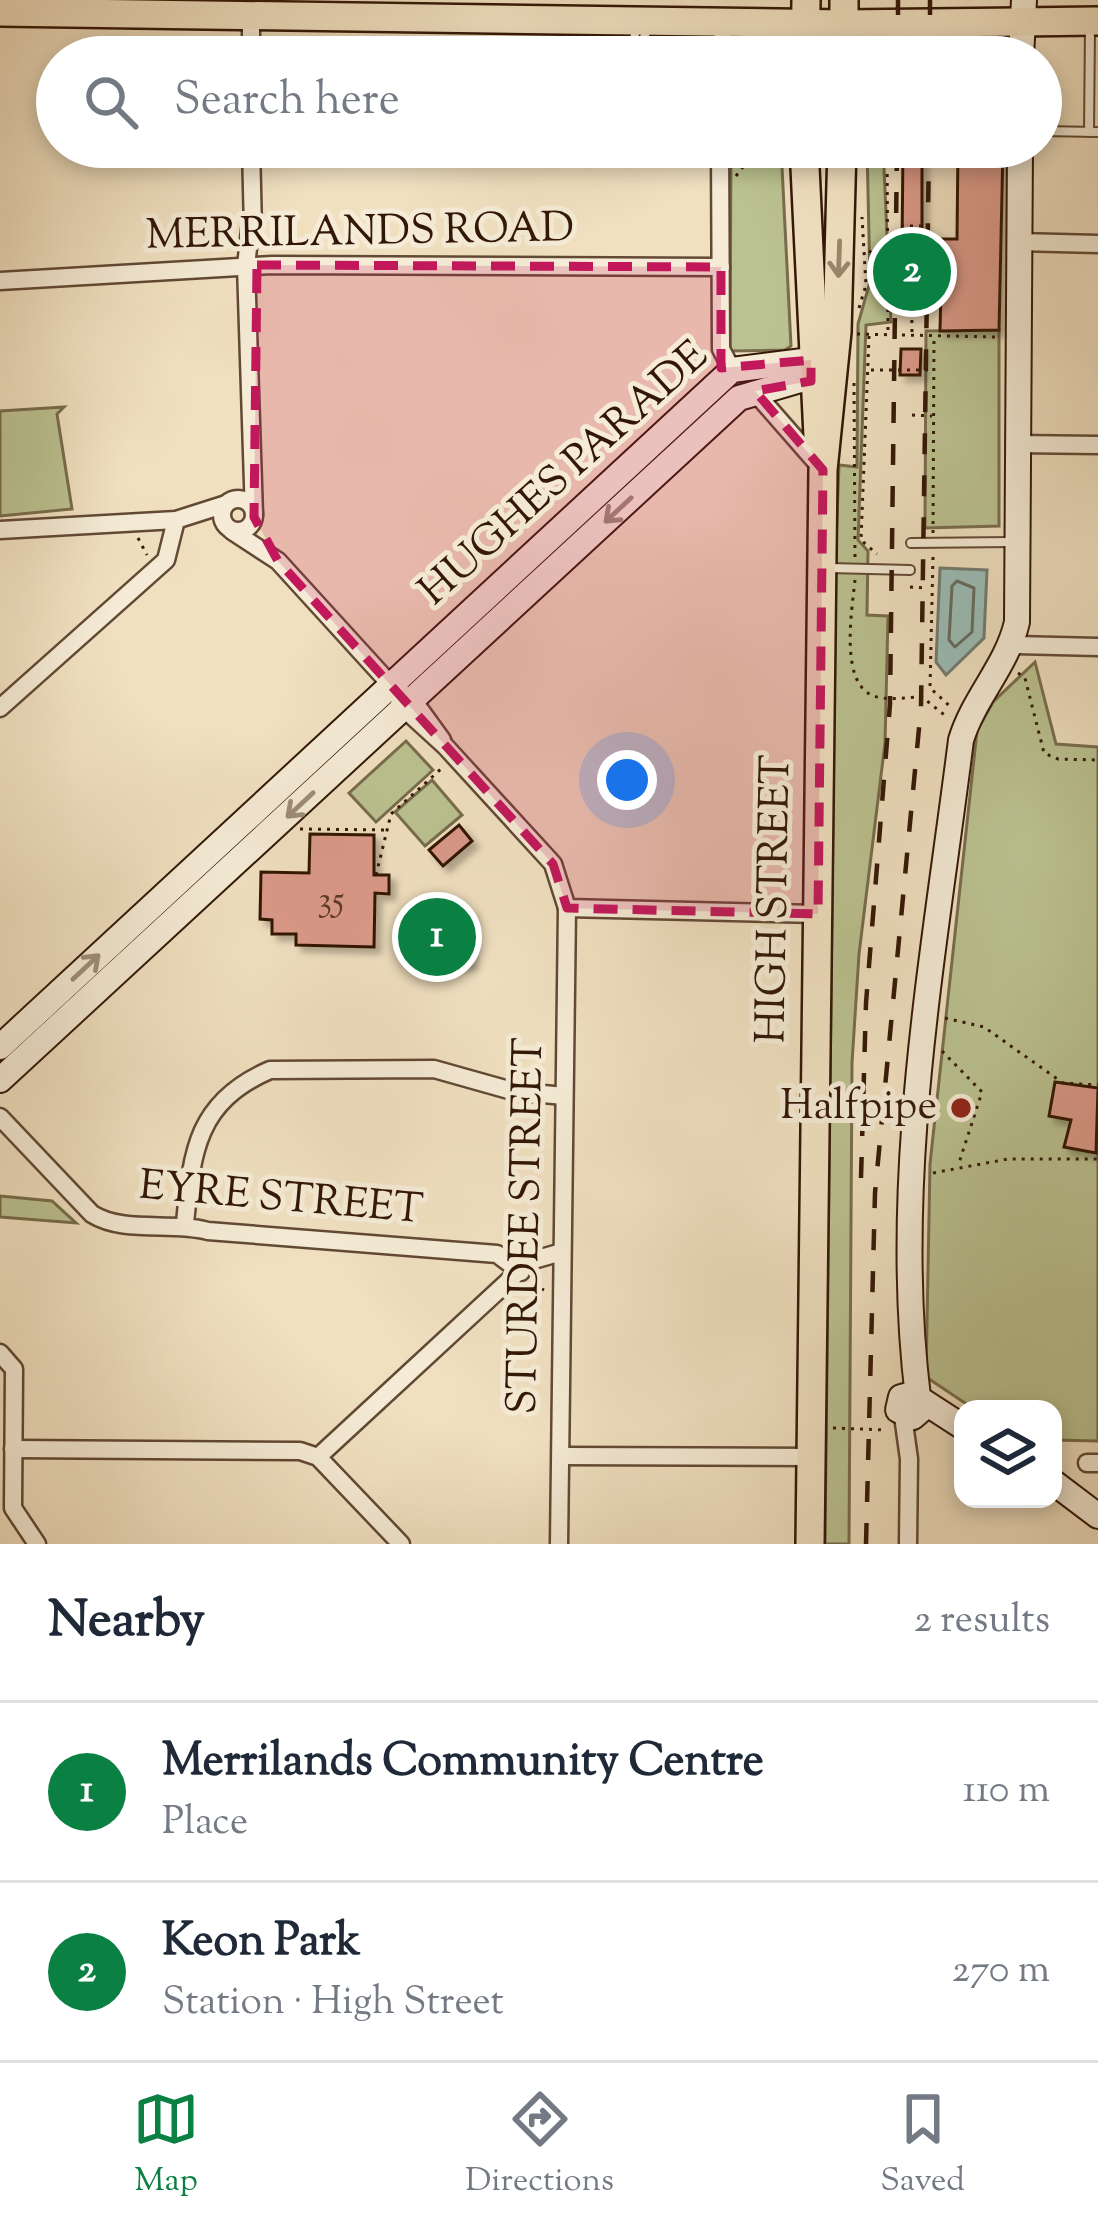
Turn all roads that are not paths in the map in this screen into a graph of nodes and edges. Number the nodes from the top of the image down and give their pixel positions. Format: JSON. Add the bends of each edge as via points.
{"nodes":[{"id":1,"x":82,"y":6,"type":"edge"},
{"id":2,"x":1024,"y":11,"type":"edge"},
{"id":3,"x":0,"y":12,"type":"edge"},
{"id":4,"x":807,"y":12,"type":"edge"},
{"id":5,"x":844,"y":12,"type":"edge"},
{"id":6,"x":251,"y":13,"type":"junction"},
{"id":7,"x":649,"y":13,"type":"edge"},
{"id":8,"x":723,"y":21,"type":"junction"},
{"id":9,"x":759,"y":21,"type":"junction"},
{"id":10,"x":1094,"y":21,"type":"edge"},
{"id":11,"x":251,"y":36,"type":"edge"},
{"id":12,"x":723,"y":36,"type":"edge"},
{"id":13,"x":772,"y":36,"type":"edge"},
{"id":14,"x":1062,"y":131,"type":"edge"},
{"id":15,"x":1094,"y":132,"type":"edge"},
{"id":16,"x":251,"y":168,"type":"edge"},
{"id":17,"x":720,"y":168,"type":"edge"},
{"id":18,"x":806,"y":168,"type":"edge"},
{"id":19,"x":840,"y":168,"type":"edge"},
{"id":20,"x":1020,"y":168,"type":"edge"},
{"id":21,"x":1018,"y":242,"type":"junction"},
{"id":22,"x":1098,"y":244,"type":"edge"},
{"id":23,"x":252,"y":266,"type":"junction"},
{"id":24,"x":721,"y":267,"type":"junction"},
{"id":25,"x":0,"y":281,"type":"edge"},
{"id":26,"x":732,"y":370,"type":"junction"},
{"id":27,"x":818,"y":370,"type":"junction"},
{"id":28,"x":753,"y":390,"type":"junction"},
{"id":29,"x":694,"y":421,"type":"junction"},
{"id":30,"x":252,"y":444,"type":"junction"},
{"id":31,"x":1016,"y":444,"type":"junction"},
{"id":32,"x":1098,"y":445,"type":"edge"},
{"id":33,"x":823,"y":470,"type":"junction"},
{"id":34,"x":228,"y":503,"type":"junction"},
{"id":35,"x":254,"y":516,"type":"junction"},
{"id":36,"x":168,"y":520,"type":"junction"},
{"id":37,"x":0,"y":530,"type":"edge"},
{"id":38,"x":231,"y":530,"type":"junction"},
{"id":39,"x":1016,"y":542,"type":"junction"},
{"id":40,"x":911,"y":543,"type":"dead end"},
{"id":41,"x":278,"y":561,"type":"junction"},
{"id":42,"x":821,"y":568,"type":"junction"},
{"id":43,"x":910,"y":570,"type":"dead end"},
{"id":44,"x":1012,"y":645,"type":"junction"},
{"id":45,"x":1098,"y":647,"type":"edge"},
{"id":46,"x":392,"y":685,"type":"junction"},
{"id":47,"x":407,"y":705,"type":"junction"},
{"id":48,"x":0,"y":708,"type":"edge"},
{"id":49,"x":244,"y":820,"type":"junction"},
{"id":50,"x":262,"y":839,"type":"junction"},
{"id":51,"x":567,"y":908,"type":"junction"},
{"id":52,"x":818,"y":914,"type":"junction"},
{"id":53,"x":0,"y":1046,"type":"edge"},
{"id":54,"x":0,"y":1080,"type":"edge"},
{"id":55,"x":564,"y":1096,"type":"junction"},
{"id":56,"x":0,"y":1117,"type":"edge"},
{"id":57,"x":184,"y":1223,"type":"junction"},
{"id":58,"x":562,"y":1252,"type":"junction"},
{"id":59,"x":526,"y":1275,"type":"junction"},
{"id":60,"x":561,"y":1277,"type":"junction"},
{"id":61,"x":0,"y":1353,"type":"edge"},
{"id":62,"x":910,"y":1410,"type":"junction"},
{"id":63,"x":954,"y":1424,"type":"edge"},
{"id":64,"x":13,"y":1449,"type":"junction"},
{"id":65,"x":561,"y":1456,"type":"junction"},
{"id":66,"x":318,"y":1457,"type":"junction"},
{"id":67,"x":812,"y":1457,"type":"junction"},
{"id":68,"x":1062,"y":1487,"type":"edge"},
{"id":69,"x":1062,"y":1489,"type":"edge"},
{"id":70,"x":1098,"y":1504,"type":"edge"},
{"id":71,"x":1098,"y":1516,"type":"edge"},
{"id":72,"x":26,"y":1540,"type":"edge"},
{"id":73,"x":401,"y":1544,"type":"edge"},
{"id":74,"x":559,"y":1544,"type":"edge"},
{"id":75,"x":810,"y":1544,"type":"edge"},
{"id":76,"x":908,"y":1544,"type":"edge"}],
"edges":[{"from":1,"to":3,"type":"main road"},
{"from":1,"to":6,"type":"main road"},
{"from":2,"to":5,"type":"main road"},
{"from":2,"to":10,"type":"main road"},
{"from":4,"to":5,"type":"main road"},
{"from":4,"to":9,"type":"main road"},
{"from":6,"to":7,"type":"main road"},
{"from":6,"to":11,"type":"street"},
{"from":7,"to":8,"type":"main road"},
{"from":8,"to":9,"type":"main road"},
{"from":8,"to":12,"type":"street"},
{"from":9,"to":13,"type":"main road"},
{"from":10,"to":15,"type":"lane"},
{"from":14,"to":15,"type":"lane"},
{"from":16,"to":23,"type":"street"},
{"from":17,"to":24,"type":"street"},
{"from":18,"to":27,"type":"main road","name":"HIGH STREET"},
{"from":19,"to":27,"type":"main road","name":"HIGH STREET","one_way":true},
{"from":20,"to":21,"type":"street"},
{"from":21,"to":22,"type":"street"},
{"from":21,"to":31,"type":"street"},
{"from":23,"to":24,"type":"street","name":"MERRILANDS ROAD"},
{"from":23,"to":25,"type":"street","name":"MERRILANDS ROAD"},
{"from":23,"to":30,"type":"street"},
{"from":24,"to":26,"type":"street","via":[[721,350]]},
{"from":26,"to":27,"type":"street","name":"HUGHES PARADE"},
{"from":26,"to":29,"type":"street","name":"HUGHES PARADE"},
{"from":27,"to":28,"type":"street","name":"HUGHES PARADE"},
{"from":27,"to":33,"type":"main road","name":"HIGH STREET"},
{"from":28,"to":29,"type":"street","name":"HUGHES PARADE"},
{"from":28,"to":33,"type":"street"},
{"from":29,"to":46,"type":"street","name":"HUGHES PARADE"},
{"from":29,"to":47,"type":"street","name":"HUGHES PARADE","one_way":true},
{"from":30,"to":34,"type":"street"},
{"from":30,"to":35,"type":"street"},
{"from":31,"to":32,"type":"street"},
{"from":31,"to":39,"type":"street"},
{"from":33,"to":42,"type":"main road","name":"HIGH STREET"},
{"from":34,"to":35,"type":"street","via":[[246,501]]},
{"from":34,"to":36,"type":"street"},
{"from":34,"to":38,"type":"street","via":[[222,518]]},
{"from":35,"to":38,"type":"street","via":[[246,529]]},
{"from":35,"to":41,"type":"street"},
{"from":36,"to":37,"type":"street"},
{"from":36,"to":38,"type":"street"},
{"from":36,"to":48,"type":"street","via":[[162,551]]},
{"from":38,"to":41,"type":"street"},
{"from":39,"to":40,"type":"lane"},
{"from":39,"to":44,"type":"street"},
{"from":41,"to":46,"type":"street"},
{"from":42,"to":43,"type":"lane"},
{"from":42,"to":52,"type":"main road","name":"HIGH STREET"},
{"from":44,"to":45,"type":"street"},
{"from":44,"to":62,"type":"street","via":[[961,740],[911,1173]]},
{"from":46,"to":47,"type":"street"},
{"from":46,"to":49,"type":"street","name":"HUGHES PARADE"},
{"from":47,"to":50,"type":"street","name":"HUGHES PARADE","one_way":true},
{"from":47,"to":51,"type":"street","via":[[553,864]]},
{"from":49,"to":50,"type":"street"},
{"from":53,"to":49,"type":"street","name":"HUGHES PARADE","one_way":true},
{"from":50,"to":54,"type":"street","name":"HUGHES PARADE"},
{"from":51,"to":52,"type":"street"},
{"from":51,"to":55,"type":"street","name":"STURDEE STREET"},
{"from":52,"to":67,"type":"main road","name":"HIGH STREET"},
{"from":55,"to":57,"type":"street","via":[[434,1069],[270,1070],[247,1082],[197,1135]]},
{"from":55,"to":58,"type":"street","name":"STURDEE STREET"},
{"from":56,"to":57,"type":"street","name":"EYRE STREET","via":[[98,1219]]},
{"from":57,"to":59,"type":"street","name":"EYRE STREET","via":[[497,1254]]},
{"from":58,"to":59,"type":"street","via":[[538,1256]]},
{"from":58,"to":60,"type":"street","name":"STURDEE STREET"},
{"from":59,"to":60,"type":"street","name":"EYRE STREET","via":[[537,1268]]},
{"from":59,"to":66,"type":"street"},
{"from":60,"to":65,"type":"street","name":"STURDEE STREET"},
{"from":61,"to":64,"type":"street","via":[[14,1369]]},
{"from":62,"to":63,"type":"street"},
{"from":62,"to":76,"type":"street"},
{"from":64,"to":66,"type":"street"},
{"from":64,"to":72,"type":"street","via":[[13,1508]]},
{"from":65,"to":67,"type":"street"},
{"from":65,"to":74,"type":"street","name":"STURDEE STREET"},
{"from":66,"to":73,"type":"street"},
{"from":67,"to":75,"type":"main road","name":"HIGH STREET"},
{"from":68,"to":70,"type":"street"},
{"from":69,"to":71,"type":"street"}]}
